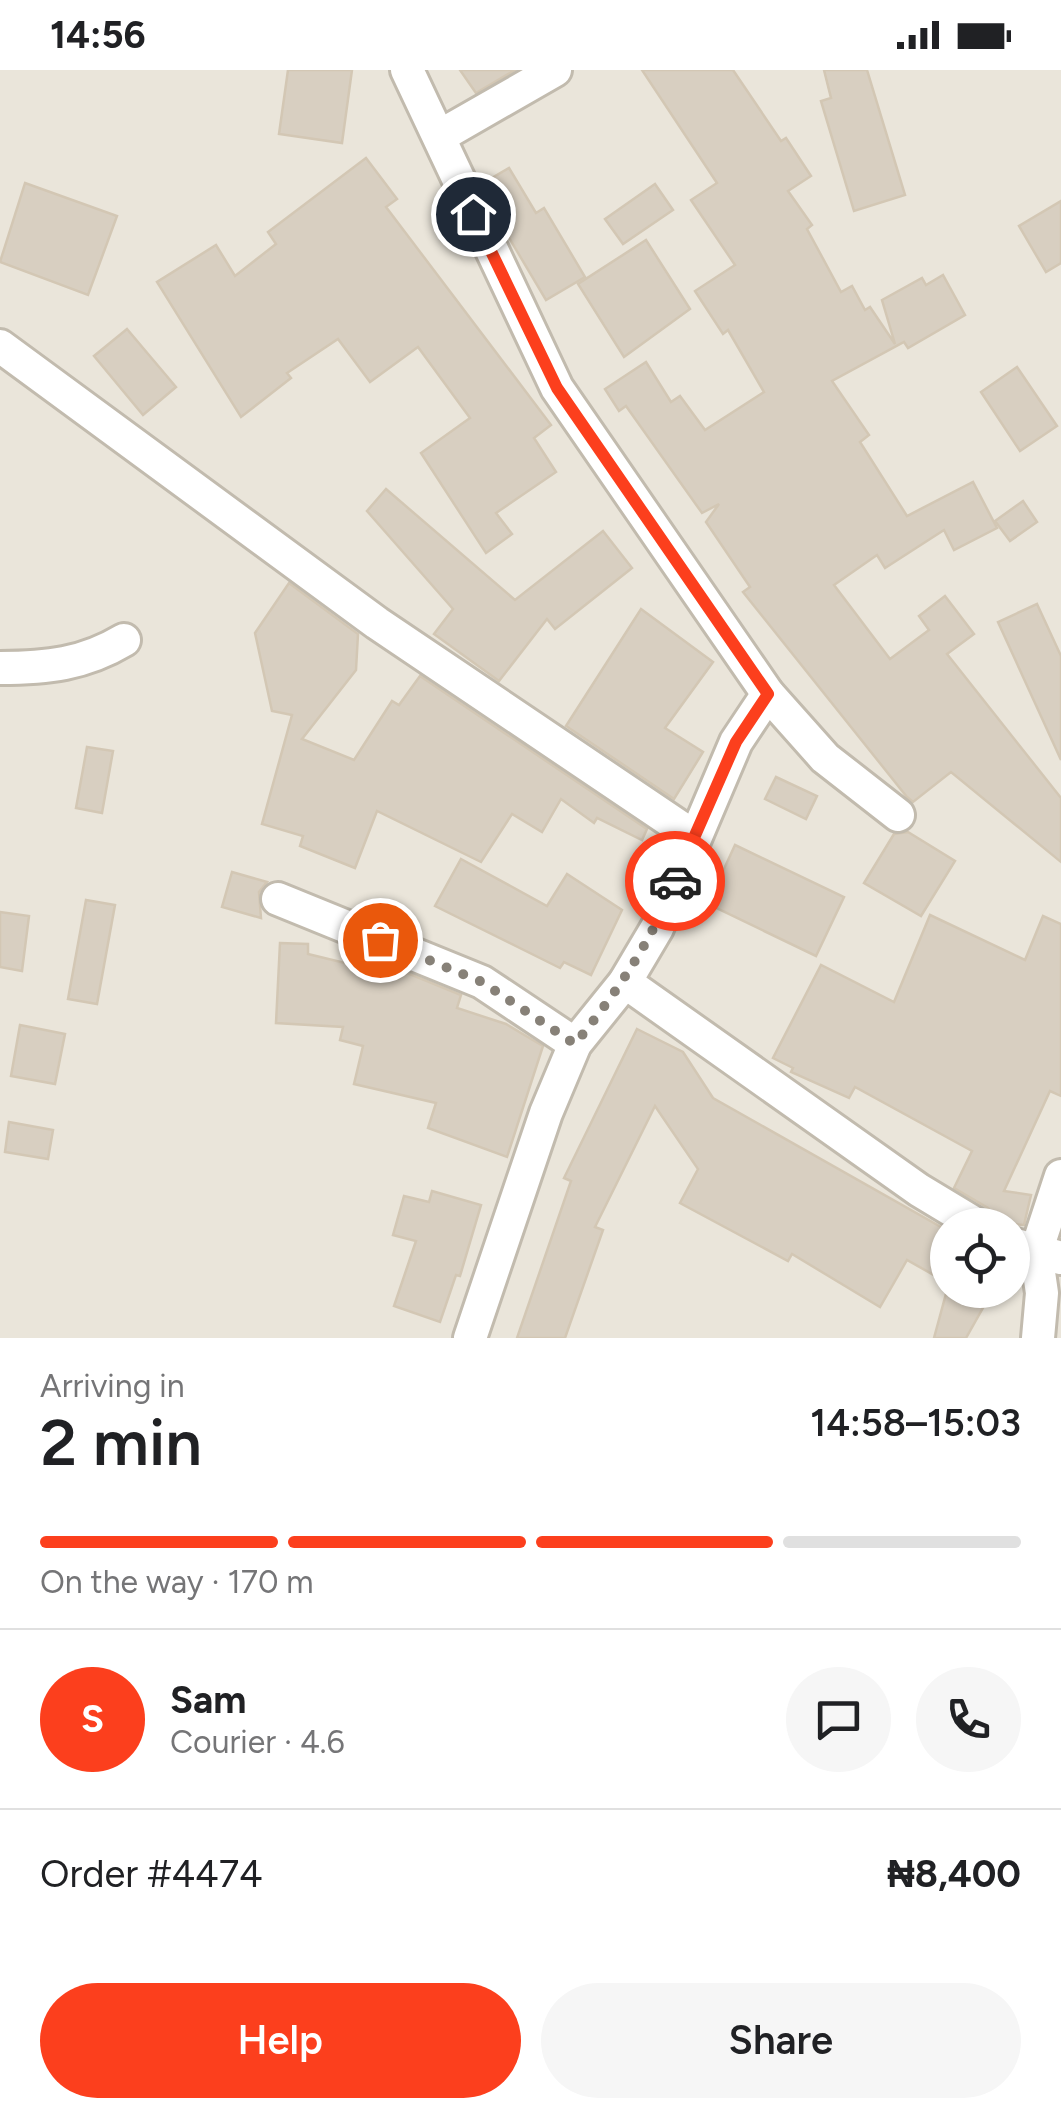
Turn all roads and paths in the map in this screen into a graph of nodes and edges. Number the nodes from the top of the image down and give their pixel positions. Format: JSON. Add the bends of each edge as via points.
{"nodes":[{"id":1,"x":408,"y":70,"type":"edge"},
{"id":2,"x":555,"y":70,"type":"edge"},
{"id":3,"x":440,"y":136,"type":"junction"},
{"id":4,"x":0,"y":346,"type":"edge"},
{"id":5,"x":124,"y":640,"type":"dead end"},
{"id":6,"x":0,"y":668,"type":"edge"},
{"id":7,"x":768,"y":694,"type":"junction"},
{"id":8,"x":898,"y":814,"type":"dead end"},
{"id":9,"x":693,"y":836,"type":"junction"},
{"id":10,"x":278,"y":899,"type":"dead end"},
{"id":11,"x":625,"y":982,"type":"junction"},
{"id":12,"x":575,"y":1044,"type":"junction"},
{"id":13,"x":1061,"y":1176,"type":"edge"},
{"id":14,"x":949,"y":1208,"type":"edge"},
{"id":15,"x":1036,"y":1252,"type":"edge"},
{"id":16,"x":470,"y":1338,"type":"edge"},
{"id":17,"x":1038,"y":1338,"type":"edge"}],
"edges":[{"from":1,"to":3,"type":"street"},
{"from":2,"to":3,"type":"street"},
{"from":3,"to":7,"type":"street","via":[[557,388]]},
{"from":4,"to":9,"type":"street","via":[[377,623]]},
{"from":5,"to":6,"type":"street","via":[[70,664]]},
{"from":7,"to":8,"type":"street","via":[[824,758]]},
{"from":7,"to":9,"type":"street","via":[[736,742]]},
{"from":9,"to":11,"type":"street","via":[[657,928]]},
{"from":10,"to":12,"type":"street","via":[[482,982]]},
{"from":11,"to":12,"type":"street"},
{"from":11,"to":14,"type":"street"},
{"from":12,"to":16,"type":"street"},
{"from":13,"to":15,"type":"street"},
{"from":15,"to":17,"type":"street","via":[[1042,1293]]}]}
